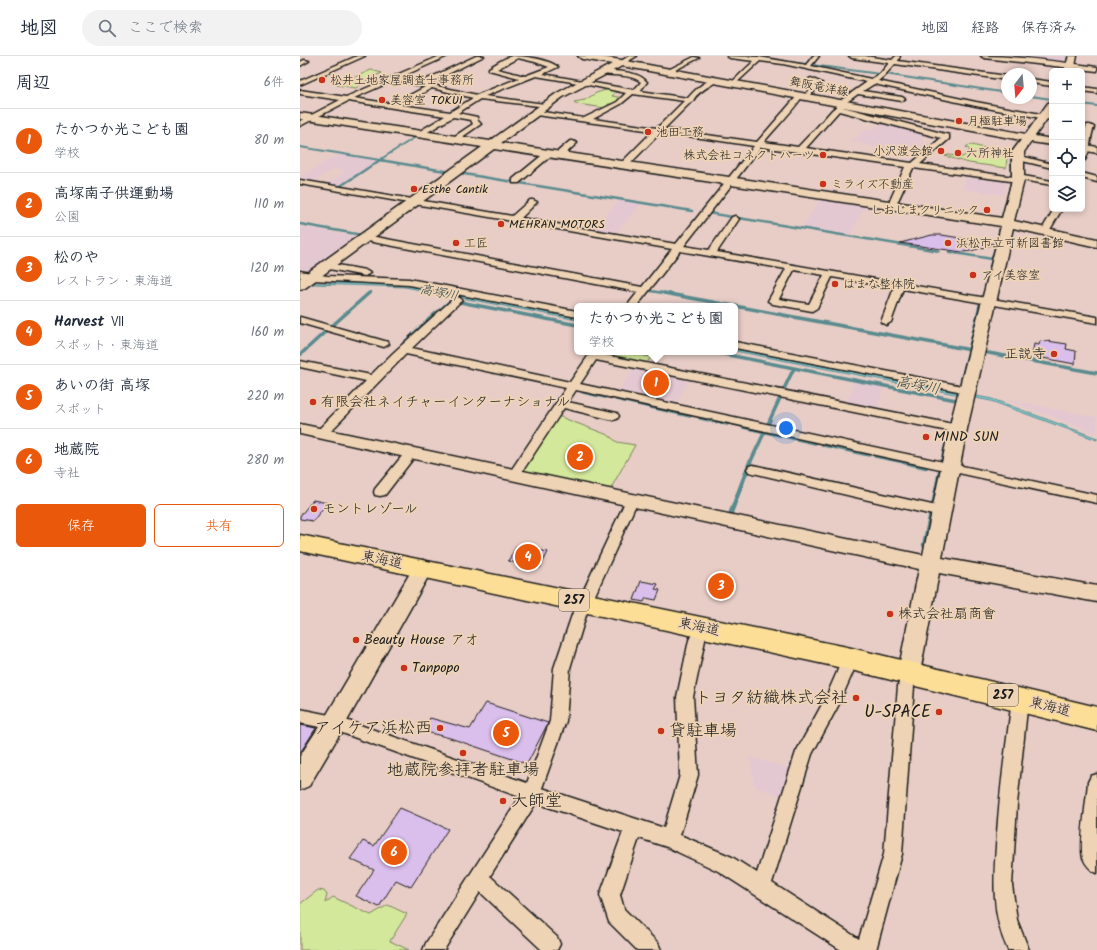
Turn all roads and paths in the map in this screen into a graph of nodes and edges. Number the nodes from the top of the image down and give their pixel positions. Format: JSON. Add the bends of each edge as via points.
{"nodes":[{"id":1,"x":362,"y":56,"type":"edge"},
{"id":2,"x":445,"y":56,"type":"edge"},
{"id":3,"x":481,"y":56,"type":"edge"},
{"id":4,"x":516,"y":56,"type":"edge"},
{"id":5,"x":582,"y":56,"type":"edge"},
{"id":6,"x":634,"y":56,"type":"edge"},
{"id":7,"x":730,"y":56,"type":"edge"},
{"id":8,"x":816,"y":56,"type":"edge"},
{"id":9,"x":852,"y":56,"type":"edge"},
{"id":10,"x":899,"y":56,"type":"edge"},
{"id":11,"x":984,"y":56,"type":"edge"},
{"id":12,"x":1073,"y":56,"type":"edge"},
{"id":13,"x":696,"y":58,"type":"dead end"},
{"id":14,"x":759,"y":59,"type":"junction"},
{"id":15,"x":894,"y":62,"type":"junction"},
{"id":16,"x":621,"y":63,"type":"junction"},
{"id":17,"x":1070,"y":67,"type":"edge"},
{"id":18,"x":647,"y":68,"type":"junction"},
{"id":19,"x":808,"y":68,"type":"junction"},
{"id":20,"x":1097,"y":68,"type":"edge"},
{"id":21,"x":602,"y":72,"type":"junction"},
{"id":22,"x":667,"y":72,"type":"junction"},
{"id":23,"x":536,"y":74,"type":"junction"},
{"id":24,"x":635,"y":76,"type":"junction"},
{"id":25,"x":1001,"y":77,"type":"edge"},
{"id":26,"x":396,"y":78,"type":"junction"},
{"id":27,"x":526,"y":78,"type":"junction"},
{"id":28,"x":302,"y":80,"type":"edge"},
{"id":29,"x":811,"y":80,"type":"dead end"},
{"id":30,"x":714,"y":81,"type":"junction"},
{"id":31,"x":873,"y":81,"type":"junction"},
{"id":32,"x":584,"y":82,"type":"junction"},
{"id":33,"x":1037,"y":82,"type":"edge"},
{"id":34,"x":422,"y":84,"type":"junction"},
{"id":35,"x":733,"y":84,"type":"junction"},
{"id":36,"x":1049,"y":84,"type":"edge"},
{"id":37,"x":431,"y":86,"type":"junction"},
{"id":38,"x":1085,"y":89,"type":"edge"},
{"id":39,"x":685,"y":91,"type":"dead end"},
{"id":40,"x":1097,"y":91,"type":"edge"},
{"id":41,"x":300,"y":92,"type":"edge"},
{"id":42,"x":633,"y":92,"type":"junction"},
{"id":43,"x":697,"y":92,"type":"junction"},
{"id":44,"x":857,"y":92,"type":"junction"},
{"id":45,"x":478,"y":97,"type":"junction"},
{"id":46,"x":802,"y":97,"type":"junction"},
{"id":47,"x":346,"y":99,"type":"junction"},
{"id":48,"x":902,"y":99,"type":"dead end"},
{"id":49,"x":691,"y":100,"type":"junction"},
{"id":50,"x":394,"y":106,"type":"junction"},
{"id":51,"x":545,"y":106,"type":"junction"},
{"id":52,"x":839,"y":106,"type":"junction"},
{"id":53,"x":536,"y":113,"type":"junction"},
{"id":54,"x":452,"y":114,"type":"junction"},
{"id":55,"x":300,"y":116,"type":"edge"},
{"id":56,"x":1048,"y":117,"type":"edge"},
{"id":57,"x":311,"y":118,"type":"junction"},
{"id":58,"x":584,"y":120,"type":"junction"},
{"id":59,"x":300,"y":124,"type":"edge"},
{"id":60,"x":1093,"y":128,"type":"edge"},
{"id":61,"x":660,"y":130,"type":"junction"},
{"id":62,"x":421,"y":134,"type":"junction"},
{"id":63,"x":1027,"y":138,"type":"junction"},
{"id":64,"x":455,"y":140,"type":"junction"},
{"id":65,"x":1049,"y":142,"type":"edge"},
{"id":66,"x":572,"y":143,"type":"dead end"},
{"id":67,"x":759,"y":144,"type":"junction"},
{"id":68,"x":492,"y":145,"type":"junction"},
{"id":69,"x":800,"y":150,"type":"junction"},
{"id":70,"x":1087,"y":151,"type":"edge"},
{"id":71,"x":554,"y":154,"type":"junction"},
{"id":72,"x":1017,"y":156,"type":"junction"},
{"id":73,"x":624,"y":165,"type":"junction"},
{"id":74,"x":912,"y":165,"type":"junction"},
{"id":75,"x":1049,"y":165,"type":"edge"},
{"id":76,"x":1085,"y":176,"type":"edge"},
{"id":77,"x":1018,"y":179,"type":"junction"},
{"id":78,"x":1097,"y":180,"type":"edge"},
{"id":79,"x":516,"y":181,"type":"dead end"},
{"id":80,"x":730,"y":181,"type":"junction"},
{"id":81,"x":300,"y":182,"type":"edge"},
{"id":82,"x":1049,"y":183,"type":"edge"},
{"id":83,"x":413,"y":202,"type":"junction"},
{"id":84,"x":533,"y":202,"type":"dead end"},
{"id":85,"x":892,"y":205,"type":"junction"},
{"id":86,"x":1056,"y":212,"type":"edge"},
{"id":87,"x":736,"y":219,"type":"dead end"},
{"id":88,"x":513,"y":220,"type":"junction"},
{"id":89,"x":1008,"y":223,"type":"junction"},
{"id":90,"x":1045,"y":231,"type":"junction"},
{"id":91,"x":365,"y":238,"type":"junction"},
{"id":92,"x":1097,"y":243,"type":"edge"},
{"id":93,"x":677,"y":248,"type":"junction"},
{"id":94,"x":711,"y":254,"type":"junction"},
{"id":95,"x":327,"y":266,"type":"junction"},
{"id":96,"x":791,"y":268,"type":"junction"},
{"id":97,"x":829,"y":274,"type":"junction"},
{"id":98,"x":304,"y":280,"type":"edge"},
{"id":99,"x":396,"y":280,"type":"junction"},
{"id":100,"x":899,"y":286,"type":"junction"},
{"id":101,"x":644,"y":290,"type":"junction"},
{"id":102,"x":457,"y":300,"type":"dead end"},
{"id":103,"x":989,"y":302,"type":"junction"},
{"id":104,"x":634,"y":303,"type":"edge"},
{"id":105,"x":574,"y":313,"type":"edge"},
{"id":106,"x":300,"y":320,"type":"edge"},
{"id":107,"x":1097,"y":320,"type":"edge"},
{"id":108,"x":886,"y":322,"type":"dead end"},
{"id":109,"x":384,"y":344,"type":"dead end"},
{"id":110,"x":738,"y":346,"type":"edge"},
{"id":111,"x":404,"y":350,"type":"junction"},
{"id":112,"x":593,"y":355,"type":"edge"},
{"id":113,"x":599,"y":355,"type":"edge"},
{"id":114,"x":300,"y":364,"type":"edge"},
{"id":115,"x":374,"y":379,"type":"junction"},
{"id":116,"x":572,"y":386,"type":"junction"},
{"id":117,"x":967,"y":393,"type":"junction"},
{"id":118,"x":560,"y":404,"type":"junction"},
{"id":119,"x":613,"y":416,"type":"dead end"},
{"id":120,"x":958,"y":429,"type":"junction"},
{"id":121,"x":307,"y":432,"type":"edge"},
{"id":122,"x":411,"y":453,"type":"junction"},
{"id":123,"x":950,"y":468,"type":"junction"},
{"id":124,"x":753,"y":469,"type":"dead end"},
{"id":125,"x":514,"y":475,"type":"junction"},
{"id":126,"x":380,"y":492,"type":"dead end"},
{"id":127,"x":1097,"y":499,"type":"edge"},
{"id":128,"x":632,"y":500,"type":"junction"},
{"id":129,"x":941,"y":512,"type":"junction"},
{"id":130,"x":300,"y":543,"type":"edge"},
{"id":131,"x":931,"y":564,"type":"junction"},
{"id":132,"x":423,"y":568,"type":"junction"},
{"id":133,"x":1097,"y":594,"type":"edge"},
{"id":134,"x":584,"y":602,"type":"junction"},
{"id":135,"x":702,"y":627,"type":"junction"},
{"id":136,"x":847,"y":658,"type":"junction"},
{"id":137,"x":909,"y":672,"type":"junction"},
{"id":138,"x":1020,"y":700,"type":"junction"},
{"id":139,"x":300,"y":716,"type":"edge"},
{"id":140,"x":1097,"y":719,"type":"edge"},
{"id":141,"x":334,"y":723,"type":"junction"},
{"id":142,"x":300,"y":778,"type":"edge"},
{"id":143,"x":1097,"y":782,"type":"edge"},
{"id":144,"x":532,"y":793,"type":"junction"},
{"id":145,"x":634,"y":827,"type":"junction"},
{"id":146,"x":670,"y":838,"type":"junction"},
{"id":147,"x":1097,"y":864,"type":"edge"},
{"id":148,"x":477,"y":880,"type":"junction"},
{"id":149,"x":761,"y":886,"type":"junction"},
{"id":150,"x":550,"y":944,"type":"dead end"},
{"id":151,"x":433,"y":950,"type":"edge"},
{"id":152,"x":651,"y":950,"type":"edge"},
{"id":153,"x":859,"y":950,"type":"edge"},
{"id":154,"x":866,"y":950,"type":"edge"},
{"id":155,"x":1019,"y":950,"type":"edge"}],
"edges":[{"from":1,"to":28,"type":"street"},
{"from":2,"to":26,"type":"street"},
{"from":3,"to":34,"type":"street"},
{"from":4,"to":23,"type":"street","via":[[556,67]]},
{"from":4,"to":27,"type":"street","via":[[491,69]]},
{"from":5,"to":16,"type":"street","name":"舞阪竜洋線"},
{"from":6,"to":16,"type":"street"},
{"from":7,"to":14,"type":"street"},
{"from":8,"to":19,"type":"street"},
{"from":9,"to":15,"type":"street"},
{"from":10,"to":15,"type":"street"},
{"from":11,"to":17,"type":"street"},
{"from":12,"to":17,"type":"street"},
{"from":13,"to":22,"type":"street"},
{"from":14,"to":19,"type":"street"},
{"from":14,"to":35,"type":"street"},
{"from":15,"to":25,"type":"street"},
{"from":15,"to":31,"type":"street"},
{"from":16,"to":18,"type":"street","name":"舞阪竜洋線"},
{"from":16,"to":21,"type":"street"},
{"from":17,"to":20,"type":"street"},
{"from":18,"to":22,"type":"street","name":"舞阪竜洋線"},
{"from":18,"to":24,"type":"street"},
{"from":19,"to":31,"type":"street"},
{"from":21,"to":24,"type":"street"},
{"from":21,"to":32,"type":"street"},
{"from":22,"to":30,"type":"street","name":"舞阪竜洋線"},
{"from":23,"to":27,"type":"street"},
{"from":23,"to":32,"type":"street"},
{"from":24,"to":42,"type":"street","via":[[644,82]]},
{"from":26,"to":34,"type":"street"},
{"from":26,"to":47,"type":"street"},
{"from":27,"to":45,"type":"street"},
{"from":29,"to":46,"type":"street","via":[[819,83],[813,91]]},
{"from":30,"to":35,"type":"street","name":"舞阪竜洋線"},
{"from":30,"to":43,"type":"street"},
{"from":31,"to":44,"type":"street"},
{"from":31,"to":56,"type":"street"},
{"from":32,"to":42,"type":"street"},
{"from":32,"to":51,"type":"street"},
{"from":33,"to":36,"type":"street"},
{"from":34,"to":37,"type":"street"},
{"from":35,"to":46,"type":"street","name":"舞阪竜洋線"},
{"from":37,"to":45,"type":"street"},
{"from":37,"to":50,"type":"street"},
{"from":38,"to":40,"type":"street"},
{"from":39,"to":43,"type":"street"},
{"from":41,"to":47,"type":"street"},
{"from":42,"to":49,"type":"street"},
{"from":42,"to":58,"type":"street","via":[[619,103]]},
{"from":43,"to":49,"type":"street"},
{"from":44,"to":48,"type":"street"},
{"from":44,"to":52,"type":"street"},
{"from":45,"to":51,"type":"street"},
{"from":45,"to":54,"type":"street"},
{"from":46,"to":52,"type":"street","name":"舞阪竜洋線"},
{"from":46,"to":67,"type":"street","via":[[778,120]]},
{"from":47,"to":50,"type":"street"},
{"from":47,"to":57,"type":"street"},
{"from":49,"to":61,"type":"street"},
{"from":50,"to":54,"type":"street"},
{"from":51,"to":53,"type":"street"},
{"from":52,"to":63,"type":"street","name":"舞阪竜洋線"},
{"from":52,"to":69,"type":"street"},
{"from":52,"to":74,"type":"street","via":[[946,138]]},
{"from":53,"to":58,"type":"street"},
{"from":53,"to":68,"type":"street"},
{"from":54,"to":62,"type":"street"},
{"from":54,"to":64,"type":"street","via":[[475,118],[477,124]]},
{"from":55,"to":57,"type":"street"},
{"from":56,"to":63,"type":"street"},
{"from":57,"to":59,"type":"street"},
{"from":57,"to":62,"type":"street"},
{"from":58,"to":61,"type":"street"},
{"from":60,"to":70,"type":"street","via":[[1086,140]]},
{"from":61,"to":67,"type":"street"},
{"from":61,"to":73,"type":"street"},
{"from":62,"to":64,"type":"street"},
{"from":63,"to":65,"type":"street","name":"舞阪竜洋線"},
{"from":63,"to":72,"type":"street"},
{"from":64,"to":68,"type":"street"},
{"from":66,"to":71,"type":"street"},
{"from":67,"to":69,"type":"street"},
{"from":67,"to":80,"type":"street"},
{"from":68,"to":71,"type":"street"},
{"from":68,"to":83,"type":"street"},
{"from":69,"to":74,"type":"street"},
{"from":71,"to":73,"type":"street"},
{"from":71,"to":79,"type":"street"},
{"from":72,"to":75,"type":"street"},
{"from":72,"to":77,"type":"street"},
{"from":73,"to":80,"type":"street"},
{"from":74,"to":77,"type":"street"},
{"from":74,"to":85,"type":"street"},
{"from":76,"to":78,"type":"street"},
{"from":77,"to":82,"type":"street"},
{"from":77,"to":89,"type":"street"},
{"from":80,"to":85,"type":"street"},
{"from":80,"to":93,"type":"street"},
{"from":81,"to":83,"type":"street"},
{"from":83,"to":88,"type":"street"},
{"from":83,"to":91,"type":"street"},
{"from":84,"to":88,"type":"street"},
{"from":85,"to":89,"type":"street"},
{"from":86,"to":90,"type":"street"},
{"from":87,"to":94,"type":"street"},
{"from":88,"to":93,"type":"street"},
{"from":89,"to":90,"type":"street"},
{"from":89,"to":103,"type":"street"},
{"from":90,"to":92,"type":"street"},
{"from":91,"to":95,"type":"street"},
{"from":91,"to":101,"type":"street"},
{"from":93,"to":94,"type":"street"},
{"from":93,"to":101,"type":"street"},
{"from":94,"to":96,"type":"street"},
{"from":95,"to":98,"type":"street"},
{"from":95,"to":99,"type":"street"},
{"from":96,"to":97,"type":"street"},
{"from":96,"to":97,"type":"street","via":[[773,301],[812,308]]},
{"from":97,"to":100,"type":"street"},
{"from":98,"to":99,"type":"street"},
{"from":99,"to":105,"type":"street"},
{"from":100,"to":103,"type":"street"},
{"from":100,"to":108,"type":"street"},
{"from":101,"to":104,"type":"street"},
{"from":102,"to":111,"type":"street"},
{"from":103,"to":107,"type":"street"},
{"from":103,"to":117,"type":"street"},
{"from":106,"to":109,"type":"street"},
{"from":110,"to":117,"type":"street"},
{"from":111,"to":115,"type":"street"},
{"from":111,"to":116,"type":"street"},
{"from":112,"to":116,"type":"street"},
{"from":113,"to":120,"type":"street"},
{"from":114,"to":115,"type":"street"},
{"from":115,"to":121,"type":"street"},
{"from":116,"to":118,"type":"street"},
{"from":116,"to":123,"type":"street"},
{"from":117,"to":120,"type":"street"},
{"from":118,"to":119,"type":"street"},
{"from":118,"to":125,"type":"street"},
{"from":120,"to":123,"type":"street"},
{"from":121,"to":122,"type":"street"},
{"from":122,"to":125,"type":"street"},
{"from":122,"to":126,"type":"street"},
{"from":123,"to":127,"type":"street"},
{"from":123,"to":129,"type":"street"},
{"from":124,"to":129,"type":"street"},
{"from":125,"to":128,"type":"street"},
{"from":128,"to":131,"type":"street"},
{"from":128,"to":134,"type":"street"},
{"from":129,"to":131,"type":"street"},
{"from":130,"to":132,"type":"highway","name":"東海道","number":"257"},
{"from":131,"to":133,"type":"street"},
{"from":131,"to":137,"type":"street"},
{"from":132,"to":134,"type":"highway","name":"東海道","number":"257"},
{"from":132,"to":141,"type":"street"},
{"from":134,"to":135,"type":"highway","name":"東海道","number":"257"},
{"from":134,"to":144,"type":"street","via":[[562,668],[558,721]]},
{"from":135,"to":136,"type":"highway","name":"東海道","number":"257"},
{"from":135,"to":146,"type":"street","via":[[685,697],[689,775]]},
{"from":136,"to":137,"type":"highway","name":"東海道","number":"257"},
{"from":136,"to":149,"type":"street","via":[[845,672],[835,694],[804,752]]},
{"from":137,"to":138,"type":"highway","name":"東海道","number":"257"},
{"from":137,"to":154,"type":"street","via":[[893,854]]},
{"from":138,"to":140,"type":"highway","name":"東海道","number":"257"},
{"from":138,"to":155,"type":"street","via":[[1008,804],[1003,885],[1007,920]]},
{"from":139,"to":141,"type":"street"},
{"from":141,"to":142,"type":"street"},
{"from":141,"to":144,"type":"street"},
{"from":143,"to":147,"type":"street","via":[[1091,852]]},
{"from":144,"to":145,"type":"street"},
{"from":144,"to":148,"type":"street"},
{"from":145,"to":146,"type":"street"},
{"from":145,"to":152,"type":"street","via":[[610,895],[616,915]]},
{"from":146,"to":149,"type":"street","via":[[725,864]]},
{"from":148,"to":150,"type":"street","via":[[487,885]]},
{"from":148,"to":151,"type":"street"},
{"from":149,"to":153,"type":"street"}]}
